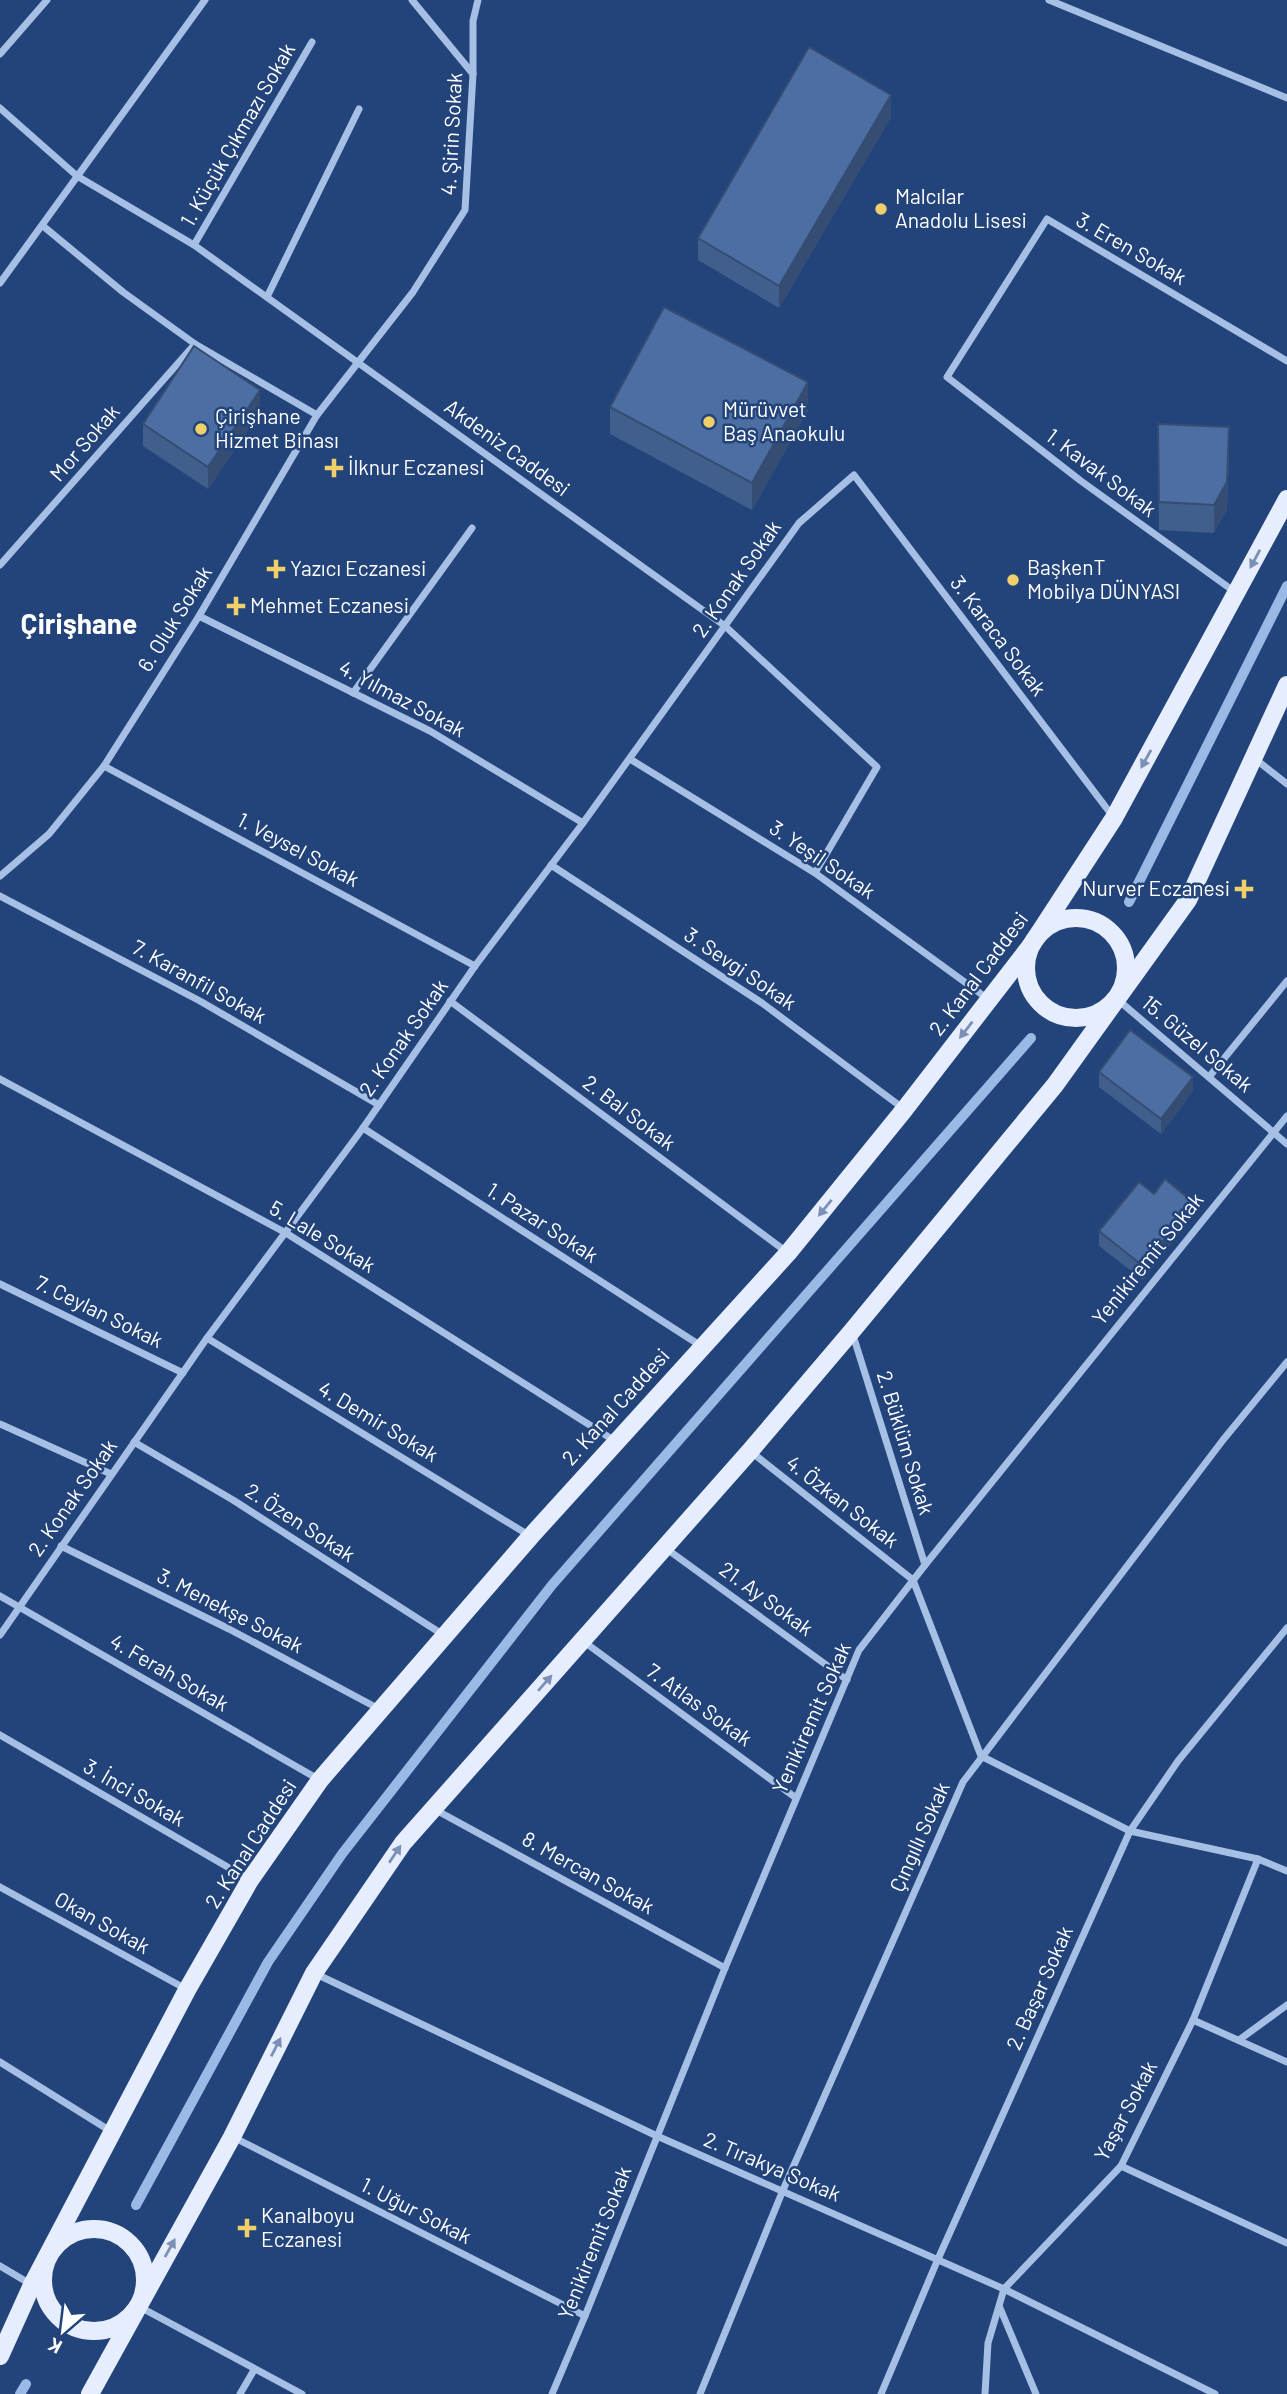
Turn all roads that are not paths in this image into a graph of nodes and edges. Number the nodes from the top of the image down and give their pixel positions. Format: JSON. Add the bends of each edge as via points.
{"nodes":[{"id":1,"x":47,"y":0,"type":"edge"},
{"id":2,"x":205,"y":0,"type":"edge"},
{"id":3,"x":412,"y":0,"type":"edge"},
{"id":4,"x":478,"y":0,"type":"edge"},
{"id":5,"x":1049,"y":0,"type":"edge"},
{"id":6,"x":312,"y":42,"type":"dead end"},
{"id":7,"x":0,"y":54,"type":"edge"},
{"id":8,"x":473,"y":74,"type":"junction"},
{"id":9,"x":1287,"y":98,"type":"edge"},
{"id":10,"x":0,"y":108,"type":"edge"},
{"id":11,"x":359,"y":109,"type":"dead end"},
{"id":12,"x":77,"y":176,"type":"junction"},
{"id":13,"x":43,"y":226,"type":"junction"},
{"id":14,"x":194,"y":245,"type":"junction"},
{"id":15,"x":0,"y":283,"type":"edge"},
{"id":16,"x":267,"y":297,"type":"junction"},
{"id":17,"x":195,"y":344,"type":"junction"},
{"id":18,"x":1287,"y":361,"type":"edge"},
{"id":19,"x":358,"y":363,"type":"junction"},
{"id":20,"x":947,"y":377,"type":"joint"},
{"id":21,"x":317,"y":415,"type":"junction"},
{"id":22,"x":854,"y":475,"type":"joint"},
{"id":23,"x":1287,"y":499,"type":"edge"},
{"id":24,"x":472,"y":528,"type":"dead end"},
{"id":25,"x":0,"y":565,"type":"edge"},
{"id":26,"x":1237,"y":594,"type":"junction"},
{"id":27,"x":199,"y":616,"type":"junction"},
{"id":28,"x":725,"y":626,"type":"junction"},
{"id":29,"x":1287,"y":685,"type":"edge"},
{"id":30,"x":353,"y":693,"type":"junction"},
{"id":31,"x":1254,"y":758,"type":"junction"},
{"id":32,"x":630,"y":759,"type":"junction"},
{"id":33,"x":104,"y":766,"type":"junction"},
{"id":34,"x":1287,"y":784,"type":"edge"},
{"id":35,"x":1114,"y":818,"type":"junction"},
{"id":36,"x":583,"y":823,"type":"junction"},
{"id":37,"x":551,"y":865,"type":"junction"},
{"id":38,"x":815,"y":873,"type":"junction"},
{"id":39,"x":0,"y":876,"type":"edge"},
{"id":40,"x":0,"y":896,"type":"edge"},
{"id":41,"x":1032,"y":944,"type":"junction"},
{"id":42,"x":475,"y":966,"type":"junction"},
{"id":43,"x":1287,"y":981,"type":"edge"},
{"id":44,"x":1117,"y":999,"type":"junction"},
{"id":45,"x":989,"y":1000,"type":"junction"},
{"id":46,"x":450,"y":1001,"type":"junction"},
{"id":47,"x":1209,"y":1077,"type":"junction"},
{"id":48,"x":0,"y":1079,"type":"edge"},
{"id":49,"x":379,"y":1105,"type":"junction"},
{"id":50,"x":904,"y":1110,"type":"junction"},
{"id":51,"x":1287,"y":1116,"type":"edge"},
{"id":52,"x":363,"y":1128,"type":"junction"},
{"id":53,"x":1273,"y":1132,"type":"junction"},
{"id":54,"x":1287,"y":1144,"type":"edge"},
{"id":55,"x":285,"y":1233,"type":"junction"},
{"id":56,"x":788,"y":1253,"type":"junction"},
{"id":57,"x":0,"y":1284,"type":"edge"},
{"id":58,"x":852,"y":1331,"type":"junction"},
{"id":59,"x":207,"y":1338,"type":"junction"},
{"id":60,"x":702,"y":1346,"type":"junction"},
{"id":61,"x":1287,"y":1362,"type":"edge"},
{"id":62,"x":183,"y":1373,"type":"junction"},
{"id":63,"x":0,"y":1424,"type":"edge"},
{"id":64,"x":616,"y":1441,"type":"junction"},
{"id":65,"x":134,"y":1442,"type":"junction"},
{"id":66,"x":750,"y":1451,"type":"junction"},
{"id":67,"x":111,"y":1474,"type":"junction"},
{"id":68,"x":531,"y":1536,"type":"junction"},
{"id":69,"x":61,"y":1546,"type":"junction"},
{"id":70,"x":664,"y":1546,"type":"junction"},
{"id":71,"x":925,"y":1565,"type":"junction"},
{"id":72,"x":913,"y":1580,"type":"junction"},
{"id":73,"x":0,"y":1596,"type":"edge"},
{"id":74,"x":19,"y":1606,"type":"junction"},
{"id":75,"x":1287,"y":1628,"type":"edge"},
{"id":76,"x":0,"y":1635,"type":"edge"},
{"id":77,"x":446,"y":1636,"type":"junction"},
{"id":78,"x":582,"y":1641,"type":"junction"},
{"id":79,"x":847,"y":1680,"type":"junction"},
{"id":80,"x":381,"y":1710,"type":"junction"},
{"id":81,"x":0,"y":1735,"type":"edge"},
{"id":82,"x":981,"y":1756,"type":"junction"},
{"id":83,"x":320,"y":1780,"type":"junction"},
{"id":84,"x":796,"y":1798,"type":"junction"},
{"id":85,"x":434,"y":1808,"type":"junction"},
{"id":86,"x":1130,"y":1831,"type":"junction"},
{"id":87,"x":1258,"y":1859,"type":"junction"},
{"id":88,"x":1287,"y":1871,"type":"edge"},
{"id":89,"x":250,"y":1880,"type":"junction"},
{"id":90,"x":0,"y":1887,"type":"edge"},
{"id":91,"x":725,"y":1968,"type":"junction"},
{"id":92,"x":314,"y":1973,"type":"junction"},
{"id":93,"x":187,"y":1990,"type":"junction"},
{"id":94,"x":1287,"y":2005,"type":"edge"},
{"id":95,"x":1193,"y":2020,"type":"junction"},
{"id":96,"x":1239,"y":2040,"type":"junction"},
{"id":97,"x":0,"y":2062,"type":"edge"},
{"id":98,"x":1287,"y":2062,"type":"edge"},
{"id":99,"x":113,"y":2133,"type":"junction"},
{"id":100,"x":657,"y":2136,"type":"junction"},
{"id":101,"x":232,"y":2137,"type":"junction"},
{"id":102,"x":1121,"y":2166,"type":"junction"},
{"id":103,"x":783,"y":2190,"type":"junction"},
{"id":104,"x":1287,"y":2242,"type":"edge"},
{"id":105,"x":938,"y":2259,"type":"junction"},
{"id":106,"x":47,"y":2260,"type":"junction"},
{"id":107,"x":0,"y":2266,"type":"edge"},
{"id":108,"x":38,"y":2289,"type":"junction"},
{"id":109,"x":1004,"y":2289,"type":"junction"},
{"id":110,"x":138,"y":2306,"type":"junction"},
{"id":111,"x":1000,"y":2307,"type":"junction"},
{"id":112,"x":585,"y":2316,"type":"junction"},
{"id":113,"x":0,"y":2356,"type":"edge"},
{"id":114,"x":254,"y":2370,"type":"junction"},
{"id":115,"x":90,"y":2394,"type":"edge"},
{"id":116,"x":240,"y":2394,"type":"edge"},
{"id":117,"x":302,"y":2394,"type":"edge"},
{"id":118,"x":552,"y":2394,"type":"edge"},
{"id":119,"x":700,"y":2394,"type":"edge"},
{"id":120,"x":881,"y":2394,"type":"edge"},
{"id":121,"x":985,"y":2394,"type":"edge"},
{"id":122,"x":1037,"y":2394,"type":"edge"},
{"id":123,"x":1215,"y":2394,"type":"edge"}],
"edges":[{"from":1,"to":7,"type":"street"},
{"from":2,"to":12,"type":"street"},
{"from":3,"to":8,"type":"street"},
{"from":4,"to":8,"type":"street","name":"4. Şirin Sokak","via":[[473,21]]},
{"from":5,"to":9,"type":"street"},
{"from":6,"to":14,"type":"street","name":"1. Küçük Çıkmazı Sokak"},
{"from":8,"to":19,"type":"street","name":"4. Şirin Sokak","via":[[465,210],[414,292]]},
{"from":10,"to":12,"type":"street","name":"Akdeniz Caddesi"},
{"from":11,"to":16,"type":"street"},
{"from":12,"to":13,"type":"street"},
{"from":12,"to":14,"type":"street","name":"Akdeniz Caddesi"},
{"from":13,"to":15,"type":"street"},
{"from":13,"to":17,"type":"street"},
{"from":14,"to":16,"type":"street","name":"Akdeniz Caddesi"},
{"from":16,"to":19,"type":"street","name":"Akdeniz Caddesi"},
{"from":17,"to":21,"type":"street"},
{"from":17,"to":25,"type":"street","name":"Mor Sokak"},
{"from":18,"to":20,"type":"street","name":"3. Eren Sokak","via":[[1047,219]]},
{"from":19,"to":21,"type":"street","name":"6. Oluk Sokak"},
{"from":19,"to":28,"type":"street","name":"Akdeniz Caddesi"},
{"from":20,"to":26,"type":"street","name":"1. Kavak Sokak"},
{"from":21,"to":27,"type":"street","name":"6. Oluk Sokak"},
{"from":22,"to":28,"type":"street","name":"2. Konak Sokak","via":[[799,523]]},
{"from":22,"to":35,"type":"street","name":"3. Karaca Sokak"},
{"from":23,"to":26,"type":"main road","name":"2. Kanal Caddesi","one_way":true},
{"from":24,"to":30,"type":"street"},
{"from":26,"to":35,"type":"main road","name":"2. Kanal Caddesi","one_way":true},
{"from":27,"to":30,"type":"street","name":"4. Yılmaz Sokak"},
{"from":27,"to":33,"type":"street","name":"6. Oluk Sokak"},
{"from":28,"to":32,"type":"street","name":"2. Konak Sokak"},
{"from":28,"to":38,"type":"street","name":"Akdeniz Caddesi","via":[[877,767]]},
{"from":29,"to":31,"type":"main road"},
{"from":30,"to":36,"type":"street","name":"4. Yılmaz Sokak","via":[[430,731]]},
{"from":31,"to":34,"type":"street"},
{"from":31,"to":44,"type":"main road","via":[[1188,900]]},
{"from":32,"to":36,"type":"street","name":"2. Konak Sokak"},
{"from":32,"to":38,"type":"street","name":"3. Yeşil Sokak"},
{"from":33,"to":39,"type":"street","name":"6. Oluk Sokak","via":[[49,834]]},
{"from":33,"to":42,"type":"street","name":"1. Veysel Sokak"},
{"from":35,"to":41,"type":"main road","name":"2. Kanal Caddesi"},
{"from":36,"to":37,"type":"street","name":"2. Konak Sokak"},
{"from":37,"to":42,"type":"street","name":"2. Konak Sokak"},
{"from":37,"to":50,"type":"street","name":"3. Sevgi Sokak","via":[[762,1003]]},
{"from":38,"to":45,"type":"street","name":"3. Yeşil Sokak"},
{"from":40,"to":49,"type":"street","name":"7. Karanfil Sokak","via":[[200,1001]]},
{"from":41,"to":44,"type":"main road","via":[[1026,977],[1043,1006],[1074,1019],[1090,1017]]},
{"from":41,"to":44,"type":"main road","via":[[1042,930],[1073,917],[1105,926],[1121,944],[1127,968]]},
{"from":41,"to":45,"type":"main road","name":"2. Kanal Caddesi"},
{"from":42,"to":46,"type":"street","name":"2. Konak Sokak"},
{"from":43,"to":47,"type":"street"},
{"from":44,"to":47,"type":"street","name":"15. Güzel Sokak"},
{"from":44,"to":58,"type":"main road","via":[[1055,1086]]},
{"from":45,"to":50,"type":"main road","name":"2. Kanal Caddesi","one_way":true},
{"from":46,"to":49,"type":"street","name":"2. Konak Sokak"},
{"from":46,"to":56,"type":"street","name":"2. Bal Sokak"},
{"from":47,"to":53,"type":"street","name":"15. Güzel Sokak"},
{"from":48,"to":55,"type":"street","name":"5. Lale Sokak"},
{"from":49,"to":52,"type":"street","name":"2. Konak Sokak"},
{"from":50,"to":56,"type":"main road","name":"2. Kanal Caddesi","one_way":true},
{"from":51,"to":53,"type":"street","name":"Yenikiremit Sokak"},
{"from":52,"to":55,"type":"street","name":"2. Konak Sokak"},
{"from":52,"to":60,"type":"street","name":"1. Pazar Sokak"},
{"from":53,"to":54,"type":"street","name":"15. Güzel Sokak"},
{"from":53,"to":71,"type":"street","name":"Yenikiremit Sokak"},
{"from":55,"to":59,"type":"street","name":"2. Konak Sokak"},
{"from":55,"to":64,"type":"street","name":"5. Lale Sokak"},
{"from":56,"to":60,"type":"main road","name":"2. Kanal Caddesi"},
{"from":57,"to":62,"type":"street","name":"7. Ceylan Sokak"},
{"from":58,"to":66,"type":"main road"},
{"from":58,"to":71,"type":"street","name":"2. Büklüm Sokak"},
{"from":59,"to":62,"type":"street","name":"2. Konak Sokak"},
{"from":59,"to":68,"type":"street","name":"4. Demir Sokak"},
{"from":60,"to":64,"type":"main road","name":"2. Kanal Caddesi"},
{"from":61,"to":82,"type":"street","name":"Çıngıllı Sokak"},
{"from":62,"to":65,"type":"street","name":"2. Konak Sokak"},
{"from":63,"to":67,"type":"street"},
{"from":64,"to":68,"type":"main road","name":"2. Kanal Caddesi"},
{"from":65,"to":67,"type":"street","name":"2. Konak Sokak"},
{"from":65,"to":77,"type":"street","name":"2. Özen Sokak"},
{"from":66,"to":70,"type":"main road"},
{"from":66,"to":72,"type":"street","name":"4. Özkan Sokak"},
{"from":67,"to":69,"type":"street","name":"2. Konak Sokak"},
{"from":68,"to":77,"type":"main road","name":"2. Kanal Caddesi"},
{"from":69,"to":74,"type":"street","name":"2. Konak Sokak"},
{"from":69,"to":80,"type":"street","name":"3. Menekşe Sokak"},
{"from":70,"to":78,"type":"main road"},
{"from":70,"to":79,"type":"street","name":"21. Ay Sokak"},
{"from":71,"to":72,"type":"street","name":"Yenikiremit Sokak"},
{"from":72,"to":79,"type":"street","name":"Yenikiremit Sokak","via":[[859,1650]]},
{"from":72,"to":82,"type":"street"},
{"from":73,"to":74,"type":"street","name":"4. Ferah Sokak"},
{"from":74,"to":76,"type":"street","name":"2. Konak Sokak"},
{"from":74,"to":83,"type":"street","name":"4. Ferah Sokak"},
{"from":75,"to":86,"type":"street","name":"2. Başar Sokak","via":[[1178,1761]]},
{"from":77,"to":80,"type":"main road","name":"2. Kanal Caddesi"},
{"from":78,"to":84,"type":"street","name":"7. Atlas Sokak"},
{"from":85,"to":78,"type":"main road","one_way":true},
{"from":79,"to":84,"type":"street","name":"Yenikiremit Sokak"},
{"from":80,"to":83,"type":"main road","name":"2. Kanal Caddesi"},
{"from":81,"to":89,"type":"street","name":"3. İnci Sokak"},
{"from":82,"to":86,"type":"street"},
{"from":82,"to":103,"type":"street","name":"Çıngıllı Sokak","via":[[963,1782]]},
{"from":83,"to":89,"type":"main road","name":"2. Kanal Caddesi"},
{"from":84,"to":91,"type":"street","name":"Yenikiremit Sokak"},
{"from":85,"to":91,"type":"street","name":"8. Mercan Sokak"},
{"from":92,"to":85,"type":"main road","one_way":true,"via":[[403,1843]]},
{"from":86,"to":87,"type":"street"},
{"from":86,"to":105,"type":"street","name":"2. Başar Sokak"},
{"from":87,"to":88,"type":"street"},
{"from":87,"to":95,"type":"street","name":"Yaşar Sokak"},
{"from":89,"to":93,"type":"main road","name":"2. Kanal Caddesi"},
{"from":90,"to":93,"type":"street","name":"Okan Sokak"},
{"from":91,"to":100,"type":"street","name":"Yenikiremit Sokak"},
{"from":92,"to":100,"type":"street","name":"2. Tırakya Sokak"},
{"from":101,"to":92,"type":"main road","one_way":true},
{"from":93,"to":99,"type":"main road","name":"2. Kanal Caddesi"},
{"from":94,"to":96,"type":"street"},
{"from":95,"to":96,"type":"street"},
{"from":95,"to":102,"type":"street","name":"Yaşar Sokak"},
{"from":96,"to":98,"type":"street"},
{"from":97,"to":99,"type":"street"},
{"from":99,"to":106,"type":"main road","name":"2. Kanal Caddesi"},
{"from":100,"to":103,"type":"street","name":"2. Tırakya Sokak"},
{"from":100,"to":112,"type":"street","name":"Yenikiremit Sokak"},
{"from":110,"to":101,"type":"main road","one_way":true},
{"from":101,"to":112,"type":"street","name":"1. Uğur Sokak"},
{"from":102,"to":104,"type":"street"},
{"from":102,"to":109,"type":"street","name":"Yaşar Sokak"},
{"from":103,"to":105,"type":"street","name":"2. Tırakya Sokak"},
{"from":103,"to":119,"type":"street","name":"Çıngıllı Sokak"},
{"from":105,"to":109,"type":"street","name":"2. Tırakya Sokak"},
{"from":105,"to":120,"type":"street","name":"2. Başar Sokak"},
{"from":106,"to":108,"type":"main road","name":"2. Kanal Caddesi"},
{"from":106,"to":110,"type":"main road","via":[[69,2235],[102,2230],[118,2235],[141,2259],[144,2292]]},
{"from":107,"to":108,"type":"street"},
{"from":108,"to":110,"type":"main road","via":[[62,2320],[93,2331],[125,2321]]},
{"from":108,"to":113,"type":"main road","name":"2. Kanal Caddesi"},
{"from":109,"to":111,"type":"street"},
{"from":109,"to":123,"type":"street","name":"2. Tırakya Sokak"},
{"from":110,"to":114,"type":"street"},
{"from":110,"to":115,"type":"main road"},
{"from":111,"to":121,"type":"street","via":[[988,2343]]},
{"from":111,"to":122,"type":"street"},
{"from":112,"to":118,"type":"street","name":"Yenikiremit Sokak"},
{"from":114,"to":116,"type":"street"},
{"from":114,"to":117,"type":"street"}]}
